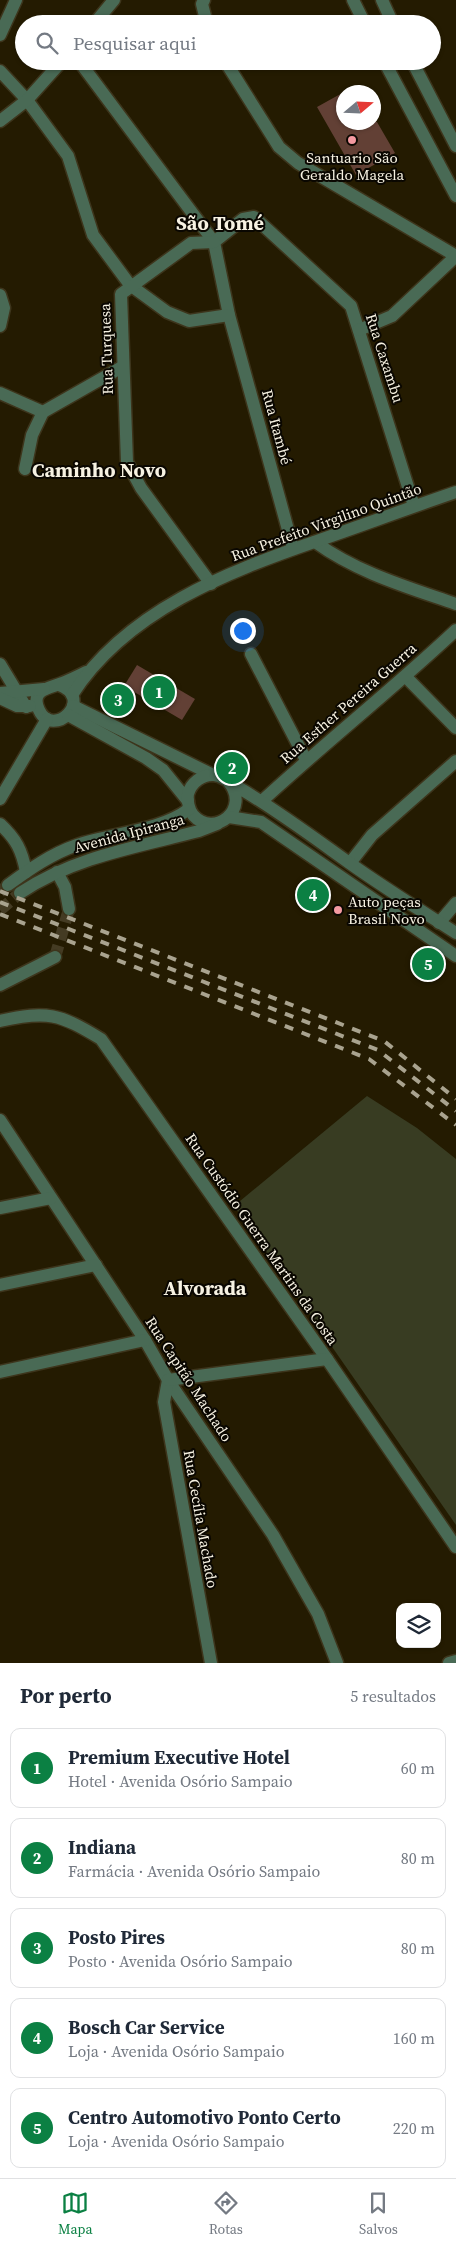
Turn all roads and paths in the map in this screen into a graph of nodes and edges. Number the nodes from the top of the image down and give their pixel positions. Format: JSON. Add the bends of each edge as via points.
{"nodes":[{"id":1,"x":16,"y":0,"type":"edge"},
{"id":2,"x":114,"y":0,"type":"edge"},
{"id":3,"x":204,"y":0,"type":"edge"},
{"id":4,"x":353,"y":0,"type":"edge"},
{"id":5,"x":382,"y":0,"type":"edge"},
{"id":6,"x":102,"y":15,"type":"edge"},
{"id":7,"x":205,"y":15,"type":"edge"},
{"id":8,"x":360,"y":15,"type":"edge"},
{"id":9,"x":389,"y":15,"type":"edge"},
{"id":10,"x":0,"y":35,"type":"edge"},
{"id":11,"x":54,"y":70,"type":"edge"},
{"id":12,"x":86,"y":70,"type":"edge"},
{"id":13,"x":230,"y":70,"type":"edge"},
{"id":14,"x":389,"y":70,"type":"edge"},
{"id":15,"x":417,"y":70,"type":"edge"},
{"id":16,"x":0,"y":71,"type":"edge"},
{"id":17,"x":28,"y":100,"type":"junction"},
{"id":18,"x":0,"y":121,"type":"edge"},
{"id":19,"x":456,"y":146,"type":"edge"},
{"id":20,"x":456,"y":196,"type":"edge"},
{"id":21,"x":214,"y":242,"type":"junction"},
{"id":22,"x":456,"y":256,"type":"edge"},
{"id":23,"x":130,"y":285,"type":"junction"},
{"id":24,"x":0,"y":295,"type":"edge"},
{"id":25,"x":229,"y":315,"type":"junction"},
{"id":26,"x":0,"y":326,"type":"edge"},
{"id":27,"x":360,"y":330,"type":"junction"},
{"id":28,"x":122,"y":367,"type":"junction"},
{"id":29,"x":0,"y":393,"type":"edge"},
{"id":30,"x":43,"y":412,"type":"junction"},
{"id":31,"x":25,"y":469,"type":"dead end"},
{"id":32,"x":456,"y":492,"type":"edge"},
{"id":33,"x":414,"y":506,"type":"junction"},
{"id":34,"x":315,"y":542,"type":"junction"},
{"id":35,"x":293,"y":548,"type":"junction"},
{"id":36,"x":211,"y":584,"type":"junction"},
{"id":37,"x":456,"y":604,"type":"edge"},
{"id":38,"x":456,"y":630,"type":"edge"},
{"id":39,"x":251,"y":654,"type":"dead end"},
{"id":40,"x":0,"y":664,"type":"edge"},
{"id":41,"x":86,"y":672,"type":"junction"},
{"id":42,"x":406,"y":677,"type":"junction"},
{"id":43,"x":59,"y":685,"type":"junction"},
{"id":44,"x":44,"y":688,"type":"junction"},
{"id":45,"x":17,"y":692,"type":"junction"},
{"id":46,"x":0,"y":693,"type":"edge"},
{"id":47,"x":0,"y":698,"type":"edge"},
{"id":48,"x":71,"y":705,"type":"junction"},
{"id":49,"x":32,"y":706,"type":"junction"},
{"id":50,"x":47,"y":719,"type":"junction"},
{"id":51,"x":456,"y":728,"type":"edge"},
{"id":52,"x":306,"y":760,"type":"junction"},
{"id":53,"x":456,"y":761,"type":"edge"},
{"id":54,"x":213,"y":775,"type":"junction"},
{"id":55,"x":228,"y":781,"type":"junction"},
{"id":56,"x":0,"y":799,"type":"edge"},
{"id":57,"x":262,"y":801,"type":"junction"},
{"id":58,"x":189,"y":805,"type":"junction"},
{"id":59,"x":226,"y":819,"type":"junction"},
{"id":60,"x":0,"y":824,"type":"edge"},
{"id":61,"x":350,"y":863,"type":"junction"},
{"id":62,"x":26,"y":872,"type":"junction"},
{"id":63,"x":57,"y":872,"type":"junction"},
{"id":64,"x":8,"y":886,"type":"tunnel mouth"},
{"id":65,"x":20,"y":893,"type":"tunnel mouth"},
{"id":66,"x":456,"y":904,"type":"edge"},
{"id":67,"x":69,"y":909,"type":"tunnel mouth"},
{"id":68,"x":439,"y":923,"type":"junction"},
{"id":69,"x":415,"y":929,"type":"junction"},
{"id":70,"x":456,"y":934,"type":"edge"},
{"id":71,"x":456,"y":956,"type":"edge"},
{"id":72,"x":55,"y":957,"type":"dead end"},
{"id":73,"x":0,"y":985,"type":"edge"},
{"id":74,"x":0,"y":1020,"type":"edge"},
{"id":75,"x":0,"y":1120,"type":"edge"},
{"id":76,"x":51,"y":1198,"type":"junction"},
{"id":77,"x":0,"y":1208,"type":"edge"},
{"id":78,"x":96,"y":1266,"type":"junction"},
{"id":79,"x":0,"y":1285,"type":"edge"},
{"id":80,"x":145,"y":1340,"type":"junction"},
{"id":81,"x":327,"y":1359,"type":"junction"},
{"id":82,"x":0,"y":1372,"type":"edge"},
{"id":83,"x":168,"y":1380,"type":"junction"},
{"id":84,"x":456,"y":1547,"type":"edge"},
{"id":85,"x":456,"y":1661,"type":"edge"},
{"id":86,"x":211,"y":1663,"type":"edge"},
{"id":87,"x":337,"y":1663,"type":"edge"},
{"id":88,"x":449,"y":1663,"type":"edge"}],
"edges":[{"from":1,"to":10,"type":"street"},
{"from":2,"to":6,"type":"street"},
{"from":3,"to":7,"type":"street"},
{"from":4,"to":8,"type":"street"},
{"from":5,"to":9,"type":"street"},
{"from":11,"to":17,"type":"street"},
{"from":12,"to":21,"type":"street"},
{"from":13,"to":22,"type":"street","via":[[280,147],[298,163]]},
{"from":14,"to":20,"type":"street"},
{"from":15,"to":19,"type":"street"},
{"from":16,"to":17,"type":"street"},
{"from":17,"to":18,"type":"street"},
{"from":17,"to":23,"type":"street","via":[[68,156],[93,235]]},
{"from":21,"to":23,"type":"street","via":[[192,243]]},
{"from":21,"to":25,"type":"street","name":"Rua Itambé"},
{"from":21,"to":27,"type":"street","name":"Rua Caxambu","via":[[243,219],[254,217],[350,306]]},
{"from":22,"to":27,"type":"street","via":[[392,316]]},
{"from":23,"to":25,"type":"street","via":[[167,312],[190,321]]},
{"from":23,"to":28,"type":"street","name":"Rua Turquesa","via":[[121,294]]},
{"from":24,"to":26,"type":"street","via":[[4,308]]},
{"from":25,"to":35,"type":"street","name":"Rua Itambé"},
{"from":27,"to":33,"type":"street","name":"Rua Caxambu"},
{"from":28,"to":30,"type":"street"},
{"from":28,"to":36,"type":"street","name":"Rua Turquesa","via":[[127,462],[141,488]]},
{"from":29,"to":30,"type":"street"},
{"from":30,"to":31,"type":"street","via":[[32,435]]},
{"from":32,"to":33,"type":"street","name":"Rua Prefeito Virgilino Quintão"},
{"from":33,"to":34,"type":"street","name":"Rua Prefeito Virgilino Quintão"},
{"from":34,"to":35,"type":"street","name":"Rua Prefeito Virgilino Quintão"},
{"from":34,"to":37,"type":"street","via":[[336,558],[370,573]]},
{"from":35,"to":36,"type":"street","name":"Rua Prefeito Virgilino Quintão"},
{"from":36,"to":41,"type":"street","name":"Rua Prefeito Virgilino Quintão","via":[[152,616],[103,654]]},
{"from":38,"to":42,"type":"street","name":"Rua Esther Pereira Guerra"},
{"from":39,"to":52,"type":"street"},
{"from":40,"to":45,"type":"street"},
{"from":41,"to":43,"type":"street","name":"Rua Prefeito Virgilino Quintão"},
{"from":41,"to":48,"type":"street","name":"Rua Prefeito Virgilino Quintão"},
{"from":42,"to":51,"type":"street"},
{"from":42,"to":52,"type":"street","name":"Rua Esther Pereira Guerra"},
{"from":43,"to":44,"type":"street"},
{"from":43,"to":48,"type":"street","via":[[68,690]]},
{"from":44,"to":45,"type":"street"},
{"from":44,"to":49,"type":"street"},
{"from":45,"to":46,"type":"street"},
{"from":45,"to":49,"type":"street"},
{"from":47,"to":49,"type":"street","via":[[17,706]]},
{"from":48,"to":50,"type":"street","via":[[58,720]]},
{"from":48,"to":54,"type":"street"},
{"from":48,"to":58,"type":"street","via":[[163,770]]},
{"from":49,"to":50,"type":"street"},
{"from":50,"to":56,"type":"street"},
{"from":52,"to":57,"type":"street","name":"Rua Esther Pereira Guerra"},
{"from":53,"to":61,"type":"street","via":[[372,835]]},
{"from":54,"to":55,"type":"street"},
{"from":54,"to":58,"type":"street","via":[[198,780],[188,793]]},
{"from":55,"to":57,"type":"street"},
{"from":55,"to":59,"type":"street","via":[[236,795],[234,811]]},
{"from":57,"to":61,"type":"street"},
{"from":58,"to":59,"type":"street","via":[[200,821],[207,824]]},
{"from":58,"to":62,"type":"street","name":"Avenida Ipiranga","via":[[173,819],[78,845],[49,857]]},
{"from":59,"to":63,"type":"street","name":"Avenida Ipiranga","via":[[199,831],[82,860]]},
{"from":59,"to":69,"type":"street","via":[[261,822]]},
{"from":60,"to":62,"type":"street","via":[[22,853]]},
{"from":61,"to":68,"type":"street"},
{"from":62,"to":64,"type":"street","name":"Avenida Ipiranga"},
{"from":63,"to":65,"type":"street","name":"Avenida Ipiranga"},
{"from":63,"to":67,"type":"street","via":[[65,887]]},
{"from":66,"to":68,"type":"street"},
{"from":68,"to":69,"type":"street","via":[[430,930]]},
{"from":68,"to":70,"type":"street"},
{"from":69,"to":71,"type":"street"},
{"from":72,"to":73,"type":"street"},
{"from":74,"to":81,"type":"street","name":"Rua Custódio Guerra Martins da Costa","via":[[51,1015],[72,1021],[101,1039]]},
{"from":75,"to":76,"type":"street","name":"Rua Capitão Machado"},
{"from":76,"to":77,"type":"street"},
{"from":76,"to":78,"type":"street","name":"Rua Capitão Machado"},
{"from":78,"to":79,"type":"street"},
{"from":78,"to":80,"type":"street","name":"Rua Capitão Machado"},
{"from":80,"to":82,"type":"street"},
{"from":80,"to":83,"type":"street","name":"Rua Capitão Machado"},
{"from":81,"to":83,"type":"street"},
{"from":81,"to":84,"type":"street","name":"Rua Custódio Guerra Martins da Costa"},
{"from":83,"to":86,"type":"street","name":"Rua Cecília Machado","via":[[164,1402]]},
{"from":83,"to":87,"type":"street","name":"Rua Capitão Machado","via":[[273,1535],[318,1614]]},
{"from":85,"to":88,"type":"street"}]}
